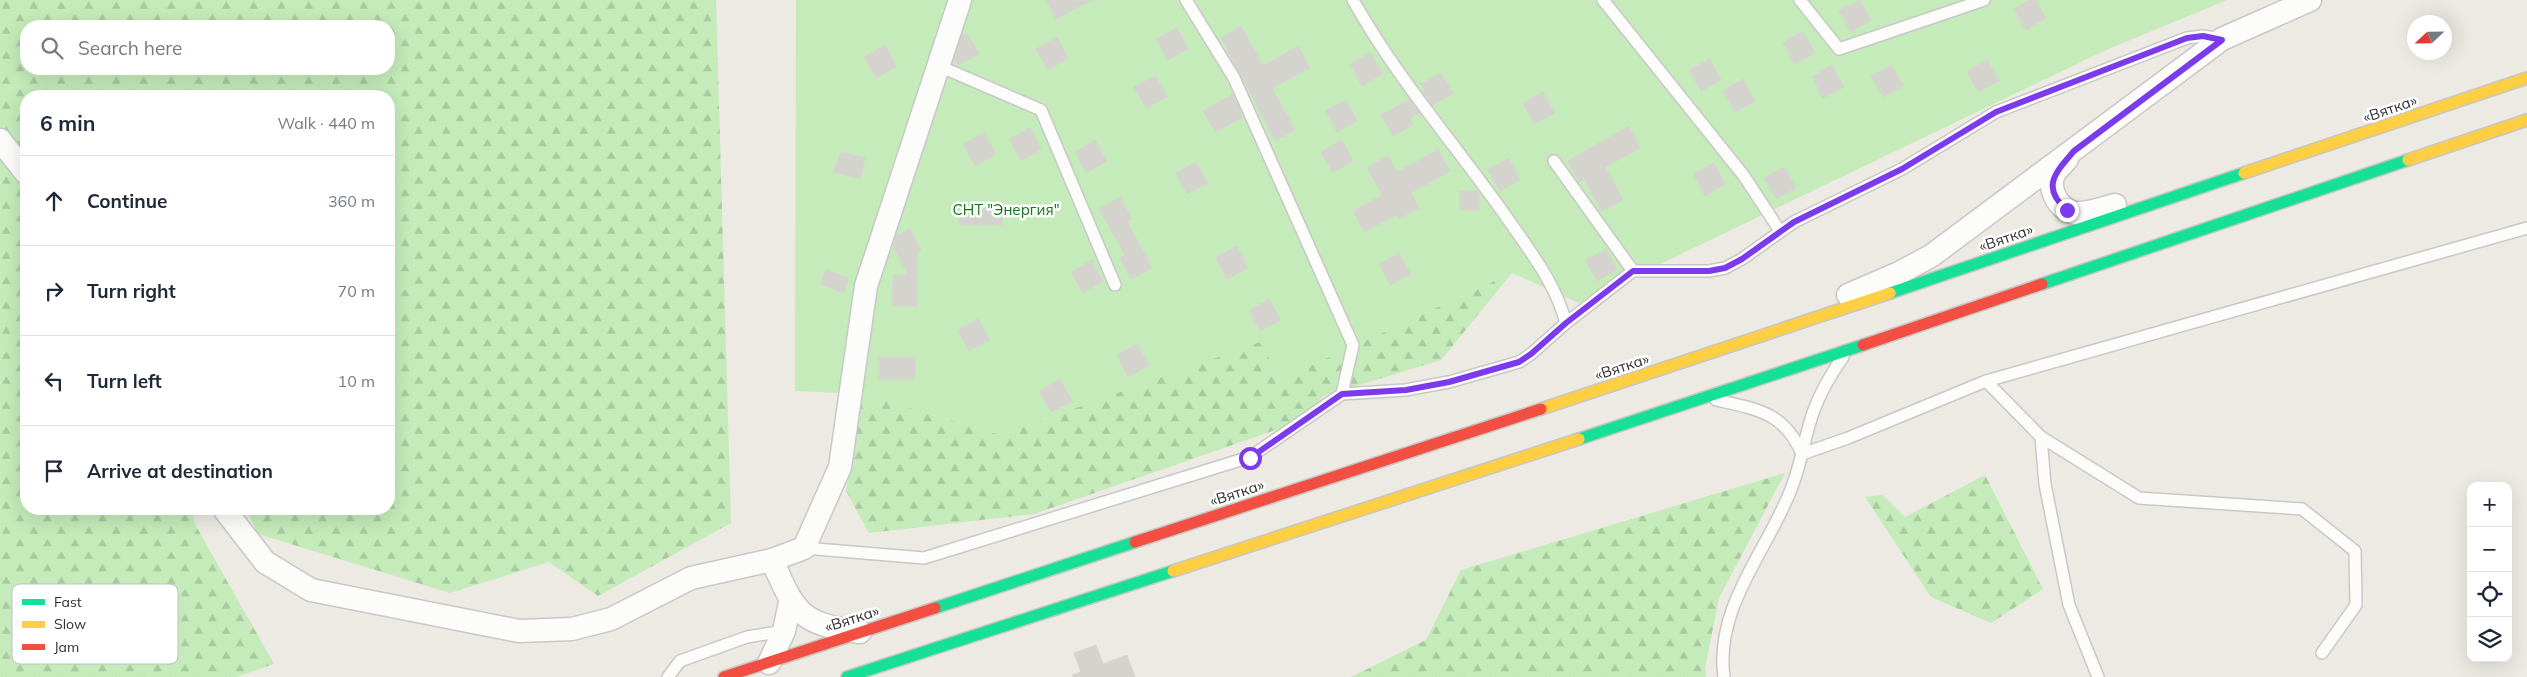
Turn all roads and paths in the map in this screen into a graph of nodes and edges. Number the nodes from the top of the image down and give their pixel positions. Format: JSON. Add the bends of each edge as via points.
{"nodes":[{"id":1,"x":960,"y":0,"type":"edge"},
{"id":2,"x":1186,"y":0,"type":"edge"},
{"id":3,"x":1353,"y":0,"type":"edge"},
{"id":4,"x":1603,"y":0,"type":"edge"},
{"id":5,"x":1800,"y":0,"type":"edge"},
{"id":6,"x":1984,"y":0,"type":"edge"},
{"id":7,"x":2310,"y":0,"type":"edge"},
{"id":8,"x":2222,"y":40,"type":"junction"},
{"id":9,"x":939,"y":66,"type":"junction"},
{"id":10,"x":2527,"y":78,"type":"edge"},
{"id":11,"x":2527,"y":120,"type":"edge"},
{"id":12,"x":0,"y":140,"type":"edge"},
{"id":13,"x":2074,"y":151,"type":"junction"},
{"id":14,"x":1554,"y":161,"type":"dead end"},
{"id":15,"x":20,"y":165,"type":"edge"},
{"id":16,"x":2256,"y":170,"type":"junction"},
{"id":17,"x":2527,"y":228,"type":"edge"},
{"id":18,"x":1780,"y":231,"type":"junction"},
{"id":19,"x":1633,"y":271,"type":"junction"},
{"id":20,"x":1115,"y":285,"type":"dead end"},
{"id":21,"x":1566,"y":323,"type":"junction"},
{"id":22,"x":1847,"y":350,"type":"junction"},
{"id":23,"x":1715,"y":352,"type":"junction"},
{"id":24,"x":1986,"y":381,"type":"junction"},
{"id":25,"x":1342,"y":394,"type":"junction"},
{"id":26,"x":1705,"y":398,"type":"junction"},
{"id":27,"x":2041,"y":438,"type":"junction"},
{"id":28,"x":1802,"y":454,"type":"junction"},
{"id":29,"x":229,"y":515,"type":"edge"},
{"id":30,"x":804,"y":548,"type":"junction"},
{"id":31,"x":772,"y":560,"type":"junction"},
{"id":32,"x":790,"y":602,"type":"junction"},
{"id":33,"x":784,"y":631,"type":"junction"},
{"id":34,"x":860,"y":632,"type":"junction"},
{"id":35,"x":2322,"y":653,"type":"dead end"},
{"id":36,"x":769,"y":663,"type":"junction"},
{"id":37,"x":668,"y":677,"type":"edge"},
{"id":38,"x":724,"y":677,"type":"edge"},
{"id":39,"x":847,"y":677,"type":"edge"},
{"id":40,"x":1724,"y":677,"type":"edge"},
{"id":41,"x":2098,"y":677,"type":"edge"}],
"edges":[{"from":1,"to":9,"type":"street"},
{"from":2,"to":25,"type":"lane","via":[[1234,78],[1353,345]]},
{"from":3,"to":21,"type":"lane","via":[[1378,45],[1547,274],[1560,299]]},
{"from":4,"to":18,"type":"lane","via":[[1744,176]]},
{"from":5,"to":6,"type":"lane","via":[[1839,49]]},
{"from":7,"to":8,"type":"street"},
{"from":8,"to":13,"type":"street"},
{"from":8,"to":18,"type":"lane","via":[[2203,36],[2187,38],[1996,112],[1902,169]]},
{"from":9,"to":20,"type":"lane","via":[[1041,110]]},
{"from":9,"to":30,"type":"street","via":[[866,286],[840,467]]},
{"from":10,"to":16,"type":"highway","name":"«Вятка»"},
{"from":11,"to":22,"type":"highway"},
{"from":12,"to":15,"type":"street"},
{"from":13,"to":16,"type":"street","via":[[2052,181],[2060,205],[2075,213]]},
{"from":13,"to":23,"type":"street","via":[[1931,256],[1899,273]]},
{"from":14,"to":19,"type":"lane"},
{"from":16,"to":23,"type":"highway","name":"«Вятка»"},
{"from":17,"to":24,"type":"lane"},
{"from":18,"to":19,"type":"lane","via":[[1725,268]]},
{"from":19,"to":21,"type":"lane"},
{"from":21,"to":25,"type":"lane","via":[[1519,362],[1449,382],[1406,390]]},
{"from":22,"to":26,"type":"highway"},
{"from":22,"to":28,"type":"lane","via":[[1813,412]]},
{"from":23,"to":34,"type":"highway","name":"«Вятка»"},
{"from":24,"to":27,"type":"lane"},
{"from":24,"to":28,"type":"lane"},
{"from":25,"to":30,"type":"lane","via":[[1250,458],[924,558]]},
{"from":26,"to":28,"type":"lane","via":[[1758,410],[1776,418],[1788,429]]},
{"from":26,"to":39,"type":"highway"},
{"from":27,"to":35,"type":"lane","via":[[2139,498],[2302,509],[2355,551],[2356,605]]},
{"from":27,"to":41,"type":"lane","via":[[2045,484],[2069,605]]},
{"from":28,"to":40,"type":"lane","via":[[1793,485],[1729,614],[1722,667]]},
{"from":29,"to":31,"type":"street","via":[[265,562],[311,590],[519,631],[572,630],[611,619],[691,578]]},
{"from":30,"to":31,"type":"street"},
{"from":31,"to":32,"type":"street"},
{"from":32,"to":33,"type":"street"},
{"from":32,"to":34,"type":"street","via":[[809,619],[832,629]]},
{"from":33,"to":36,"type":"street"},
{"from":33,"to":37,"type":"lane","via":[[747,637],[680,661]]},
{"from":34,"to":36,"type":"highway","name":"«Вятка»"},
{"from":36,"to":38,"type":"highway","name":"«Вятка»"}]}
